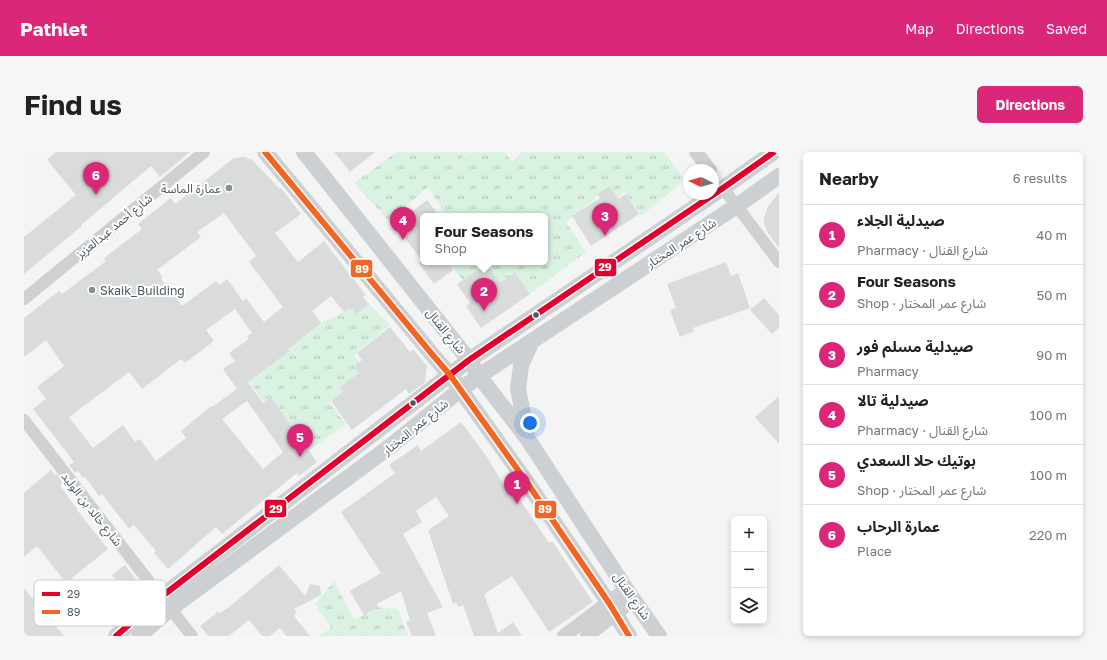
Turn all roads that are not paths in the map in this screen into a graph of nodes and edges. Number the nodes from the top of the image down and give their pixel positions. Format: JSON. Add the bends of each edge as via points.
{"nodes":[{"id":1,"x":204,"y":152,"type":"edge"},
{"id":2,"x":265,"y":152,"type":"edge"},
{"id":3,"x":304,"y":152,"type":"edge"},
{"id":4,"x":696,"y":152,"type":"edge"},
{"id":5,"x":774,"y":152,"type":"edge"},
{"id":6,"x":705,"y":164,"type":"edge"},
{"id":7,"x":779,"y":176,"type":"edge"},
{"id":8,"x":719,"y":182,"type":"edge"},
{"id":9,"x":723,"y":188,"type":"junction"},
{"id":10,"x":738,"y":205,"type":"junction"},
{"id":11,"x":779,"y":262,"type":"edge"},
{"id":12,"x":24,"y":299,"type":"edge"},
{"id":13,"x":532,"y":341,"type":"junction"},
{"id":14,"x":469,"y":360,"type":"junction"},
{"id":15,"x":450,"y":374,"type":"junction"},
{"id":16,"x":479,"y":376,"type":"junction"},
{"id":17,"x":460,"y":390,"type":"junction"},
{"id":18,"x":24,"y":420,"type":"edge"},
{"id":19,"x":527,"y":438,"type":"junction"},
{"id":20,"x":148,"y":580,"type":"edge"},
{"id":21,"x":630,"y":594,"type":"junction"},
{"id":22,"x":166,"y":603,"type":"junction"},
{"id":23,"x":613,"y":608,"type":"junction"},
{"id":24,"x":131,"y":626,"type":"edge"},
{"id":25,"x":147,"y":626,"type":"edge"},
{"id":26,"x":116,"y":636,"type":"edge"},
{"id":27,"x":139,"y":636,"type":"edge"},
{"id":28,"x":192,"y":636,"type":"edge"},
{"id":29,"x":564,"y":636,"type":"edge"},
{"id":30,"x":587,"y":636,"type":"edge"},
{"id":31,"x":629,"y":636,"type":"edge"},
{"id":32,"x":659,"y":636,"type":"edge"}],
"edges":[{"from":1,"to":12,"type":"street","name":"شارع أحمد عبدالعزيز"},
{"from":2,"to":15,"type":"main road","name":"شارع القنال"},
{"from":3,"to":14,"type":"main road","name":"شارع القنال"},
{"from":4,"to":6,"type":"street"},
{"from":5,"to":9,"type":"main road","name":"شارع عمر المختار"},
{"from":7,"to":10,"type":"main road","name":"شارع عمر المختار"},
{"from":8,"to":9,"type":"street"},
{"from":9,"to":10,"type":"street"},
{"from":9,"to":14,"type":"main road","name":"شارع عمر المختار"},
{"from":10,"to":11,"type":"street"},
{"from":10,"to":13,"type":"main road","name":"شارع عمر المختار"},
{"from":13,"to":16,"type":"main road","name":"شارع عمر المختار"},
{"from":13,"to":19,"type":"main road","via":[[521,365],[518,389]]},
{"from":14,"to":15,"type":"main road","name":"شارع عمر المختار"},
{"from":14,"to":16,"type":"main road","name":"شارع القنال"},
{"from":15,"to":17,"type":"main road","name":"شارع القنال"},
{"from":15,"to":22,"type":"main road","name":"شارع عمر المختار"},
{"from":16,"to":17,"type":"main road","name":"شارع عمر المختار"},
{"from":16,"to":19,"type":"main road","name":"شارع القنال"},
{"from":17,"to":22,"type":"main road","name":"شارع عمر المختار","via":[[388,448]]},
{"from":17,"to":23,"type":"main road","name":"شارع القنال"},
{"from":18,"to":20,"type":"street","name":"شارع خالد بن الوليد"},
{"from":19,"to":21,"type":"main road","name":"شارع القنال"},
{"from":21,"to":23,"type":"street"},
{"from":21,"to":32,"type":"main road","name":"شارع القنال"},
{"from":22,"to":28,"type":"street","name":"شارع خالد بن الوليد"},
{"from":23,"to":29,"type":"street"},
{"from":23,"to":30,"type":"street"},
{"from":23,"to":31,"type":"main road","name":"شارع القنال"},
{"from":24,"to":26,"type":"main road","name":"شارع عمر المختار"},
{"from":25,"to":27,"type":"main road","name":"شارع عمر المختار"}]}
